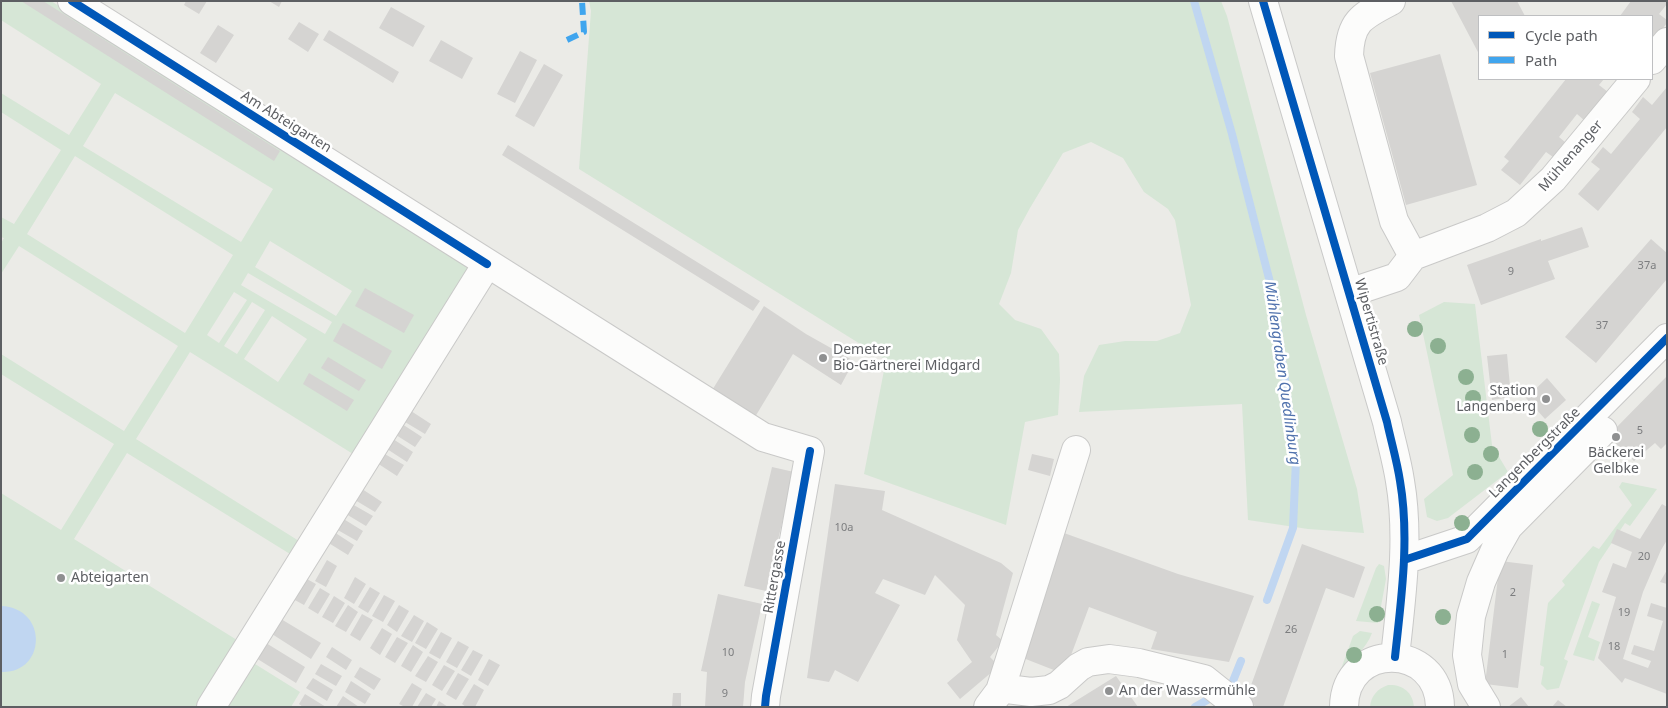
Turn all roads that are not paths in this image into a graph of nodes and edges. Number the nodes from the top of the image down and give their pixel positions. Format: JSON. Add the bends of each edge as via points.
{"nodes":[{"id":1,"x":72,"y":1,"type":"edge"},
{"id":2,"x":1263,"y":1,"type":"edge"},
{"id":3,"x":1391,"y":1,"type":"edge"},
{"id":4,"x":1667,"y":42,"type":"edge"},
{"id":5,"x":1653,"y":59,"type":"edge"},
{"id":6,"x":1635,"y":80,"type":"edge"},
{"id":7,"x":1413,"y":256,"type":"junction"},
{"id":8,"x":487,"y":264,"type":"junction"},
{"id":9,"x":1349,"y":293,"type":"junction"},
{"id":10,"x":1667,"y":338,"type":"edge"},
{"id":11,"x":1603,"y":431,"type":"dead end"},
{"id":12,"x":1076,"y":450,"type":"dead end"},
{"id":13,"x":810,"y":451,"type":"joint"},
{"id":14,"x":1404,"y":560,"type":"junction"},
{"id":15,"x":1395,"y":657,"type":"junction"},
{"id":16,"x":994,"y":699,"type":"edge"},
{"id":17,"x":211,"y":707,"type":"edge"},
{"id":18,"x":765,"y":707,"type":"edge"},
{"id":19,"x":1239,"y":707,"type":"edge"},
{"id":20,"x":1344,"y":707,"type":"edge"},
{"id":21,"x":1440,"y":707,"type":"edge"},
{"id":22,"x":1486,"y":707,"type":"edge"}],
"edges":[{"from":1,"to":8,"type":"street","name":"Am Abteigarten"},
{"from":2,"to":9,"type":"street","name":"Wipertistraße"},
{"from":3,"to":7,"type":"street","via":[[1358,22],[1350,38],[1349,56],[1394,221]]},
{"from":4,"to":5,"type":"street"},
{"from":6,"to":7,"type":"street","name":"Mühlenanger","via":[[1553,179],[1516,212],[1487,228]]},
{"from":7,"to":9,"type":"street","via":[[1397,277]]},
{"from":8,"to":13,"type":"street","name":"Am Abteigarten","via":[[763,437]]},
{"from":8,"to":17,"type":"street"},
{"from":9,"to":14,"type":"street","name":"Wipertistraße","via":[[1400,481]]},
{"from":10,"to":14,"type":"street","name":"Langenbergstraße","via":[[1467,539]]},
{"from":11,"to":22,"type":"street","via":[[1508,528],[1480,582],[1471,616],[1467,655],[1472,684]]},
{"from":12,"to":16,"type":"street"},
{"from":13,"to":18,"type":"street","name":"Rittergasse"},
{"from":14,"to":15,"type":"street","name":"Wipertistraße"},
{"from":15,"to":20,"type":"street","via":[[1379,659],[1359,671],[1349,683]]},
{"from":15,"to":21,"type":"street","via":[[1418,665],[1430,675],[1437,689]]},
{"from":16,"to":19,"type":"street","via":[[1007,689],[1049,690],[1079,667],[1098,659],[1125,660],[1204,679]]}]}
